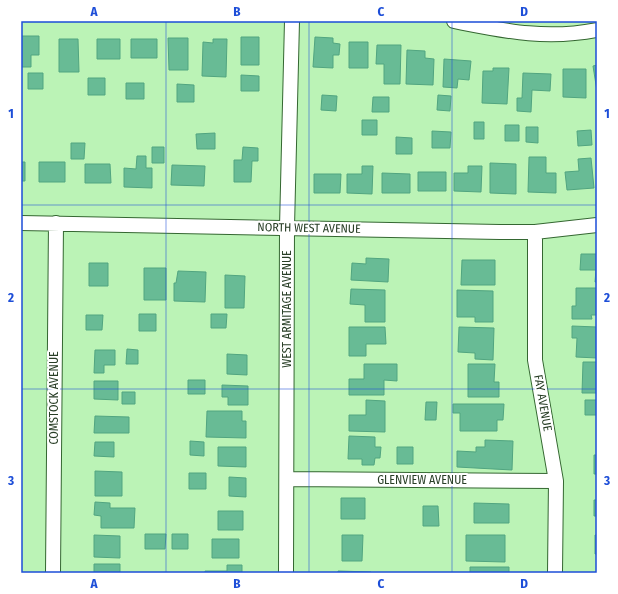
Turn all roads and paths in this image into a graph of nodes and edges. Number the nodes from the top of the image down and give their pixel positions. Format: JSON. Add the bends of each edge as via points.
{"nodes":[{"id":1,"x":292,"y":21,"type":"edge"},
{"id":2,"x":454,"y":21,"type":"edge"},
{"id":3,"x":597,"y":30,"type":"edge"},
{"id":4,"x":21,"y":223,"type":"edge"},
{"id":5,"x":56,"y":223,"type":"junction"},
{"id":6,"x":597,"y":225,"type":"edge"},
{"id":7,"x":287,"y":227,"type":"junction"},
{"id":8,"x":534,"y":232,"type":"junction"},
{"id":9,"x":287,"y":479,"type":"junction"},
{"id":10,"x":556,"y":481,"type":"junction"},
{"id":11,"x":53,"y":573,"type":"edge"},
{"id":12,"x":286,"y":573,"type":"edge"},
{"id":13,"x":555,"y":573,"type":"edge"}],
"edges":[{"from":1,"to":7,"type":"street","name":"WEST ARMITAGE AVENUE"},
{"from":2,"to":3,"type":"street","via":[[549,36]]},
{"from":4,"to":5,"type":"street","name":"NORTH WEST AVENUE"},
{"from":5,"to":7,"type":"street","name":"NORTH WEST AVENUE"},
{"from":5,"to":11,"type":"street","name":"COMSTOCK AVENUE"},
{"from":6,"to":8,"type":"street","name":"NORTH WEST AVENUE"},
{"from":7,"to":8,"type":"street","name":"NORTH WEST AVENUE"},
{"from":7,"to":9,"type":"street","name":"WEST ARMITAGE AVENUE"},
{"from":8,"to":10,"type":"street","name":"FAY AVENUE","via":[[536,360]]},
{"from":9,"to":10,"type":"street","name":"GLENVIEW AVENUE"},
{"from":9,"to":12,"type":"street","name":"WEST ARMITAGE AVENUE"},
{"from":10,"to":13,"type":"street","name":"FAY AVENUE"}]}
